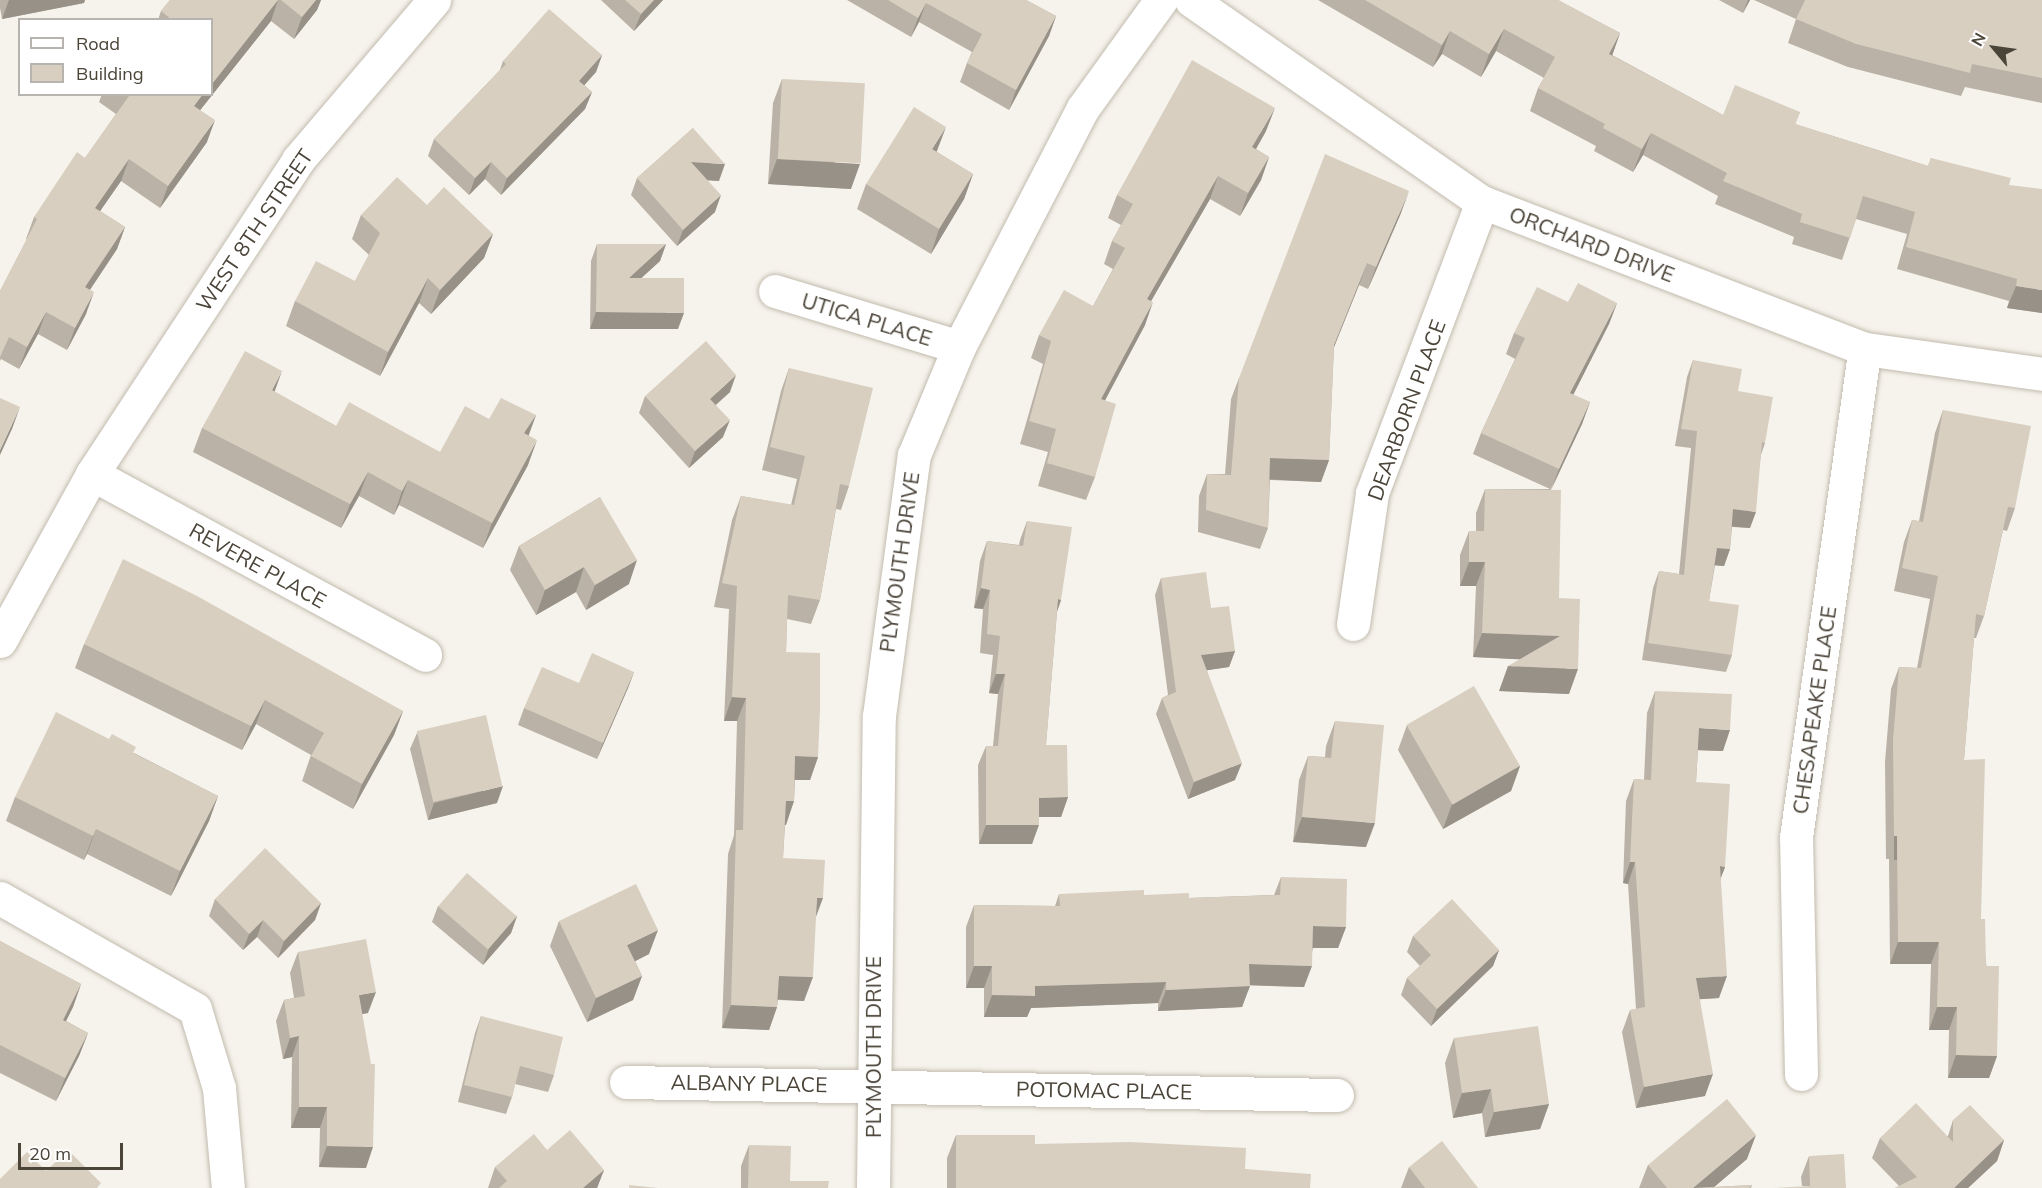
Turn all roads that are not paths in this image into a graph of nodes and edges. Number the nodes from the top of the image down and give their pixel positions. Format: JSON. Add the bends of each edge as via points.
{"nodes":[{"id":1,"x":434,"y":0,"type":"edge"},
{"id":2,"x":1161,"y":0,"type":"edge"},
{"id":3,"x":1191,"y":0,"type":"edge"},
{"id":4,"x":1482,"y":202,"type":"junction"},
{"id":5,"x":775,"y":291,"type":"dead end"},
{"id":6,"x":960,"y":347,"type":"junction"},
{"id":7,"x":1865,"y":349,"type":"junction"},
{"id":8,"x":2042,"y":374,"type":"edge"},
{"id":9,"x":92,"y":474,"type":"junction"},
{"id":10,"x":1353,"y":624,"type":"dead end"},
{"id":11,"x":0,"y":641,"type":"edge"},
{"id":12,"x":425,"y":656,"type":"dead end"},
{"id":13,"x":0,"y":898,"type":"edge"},
{"id":14,"x":1801,"y":1074,"type":"dead end"},
{"id":15,"x":626,"y":1082,"type":"dead end"},
{"id":16,"x":872,"y":1085,"type":"junction"},
{"id":17,"x":1338,"y":1095,"type":"dead end"},
{"id":18,"x":228,"y":1188,"type":"edge"},
{"id":19,"x":873,"y":1188,"type":"edge"}],
"edges":[{"from":1,"to":9,"type":"street","name":"WEST 8TH STREET","via":[[298,160]]},
{"from":2,"to":6,"type":"street","name":"PLYMOUTH DRIVE","via":[[1083,108]]},
{"from":3,"to":4,"type":"street","name":"ORCHARD DRIVE"},
{"from":4,"to":7,"type":"street","name":"ORCHARD DRIVE"},
{"from":4,"to":10,"type":"street","name":"DEARBORN PLACE","via":[[1372,493]]},
{"from":5,"to":6,"type":"street","name":"UTICA PLACE"},
{"from":6,"to":16,"type":"street","name":"PLYMOUTH DRIVE","via":[[914,456],[879,716]]},
{"from":7,"to":8,"type":"street","name":"ORCHARD DRIVE"},
{"from":7,"to":14,"type":"street","name":"CHESAPEAKE PLACE","via":[[1796,837]]},
{"from":9,"to":11,"type":"street","name":"WEST 8TH STREET"},
{"from":9,"to":12,"type":"street","name":"REVERE PLACE"},
{"from":13,"to":18,"type":"street","via":[[195,1009],[219,1088]]},
{"from":15,"to":16,"type":"street","name":"ALBANY PLACE"},
{"from":16,"to":17,"type":"street","name":"POTOMAC PLACE"},
{"from":16,"to":19,"type":"street","name":"PLYMOUTH DRIVE"}]}
